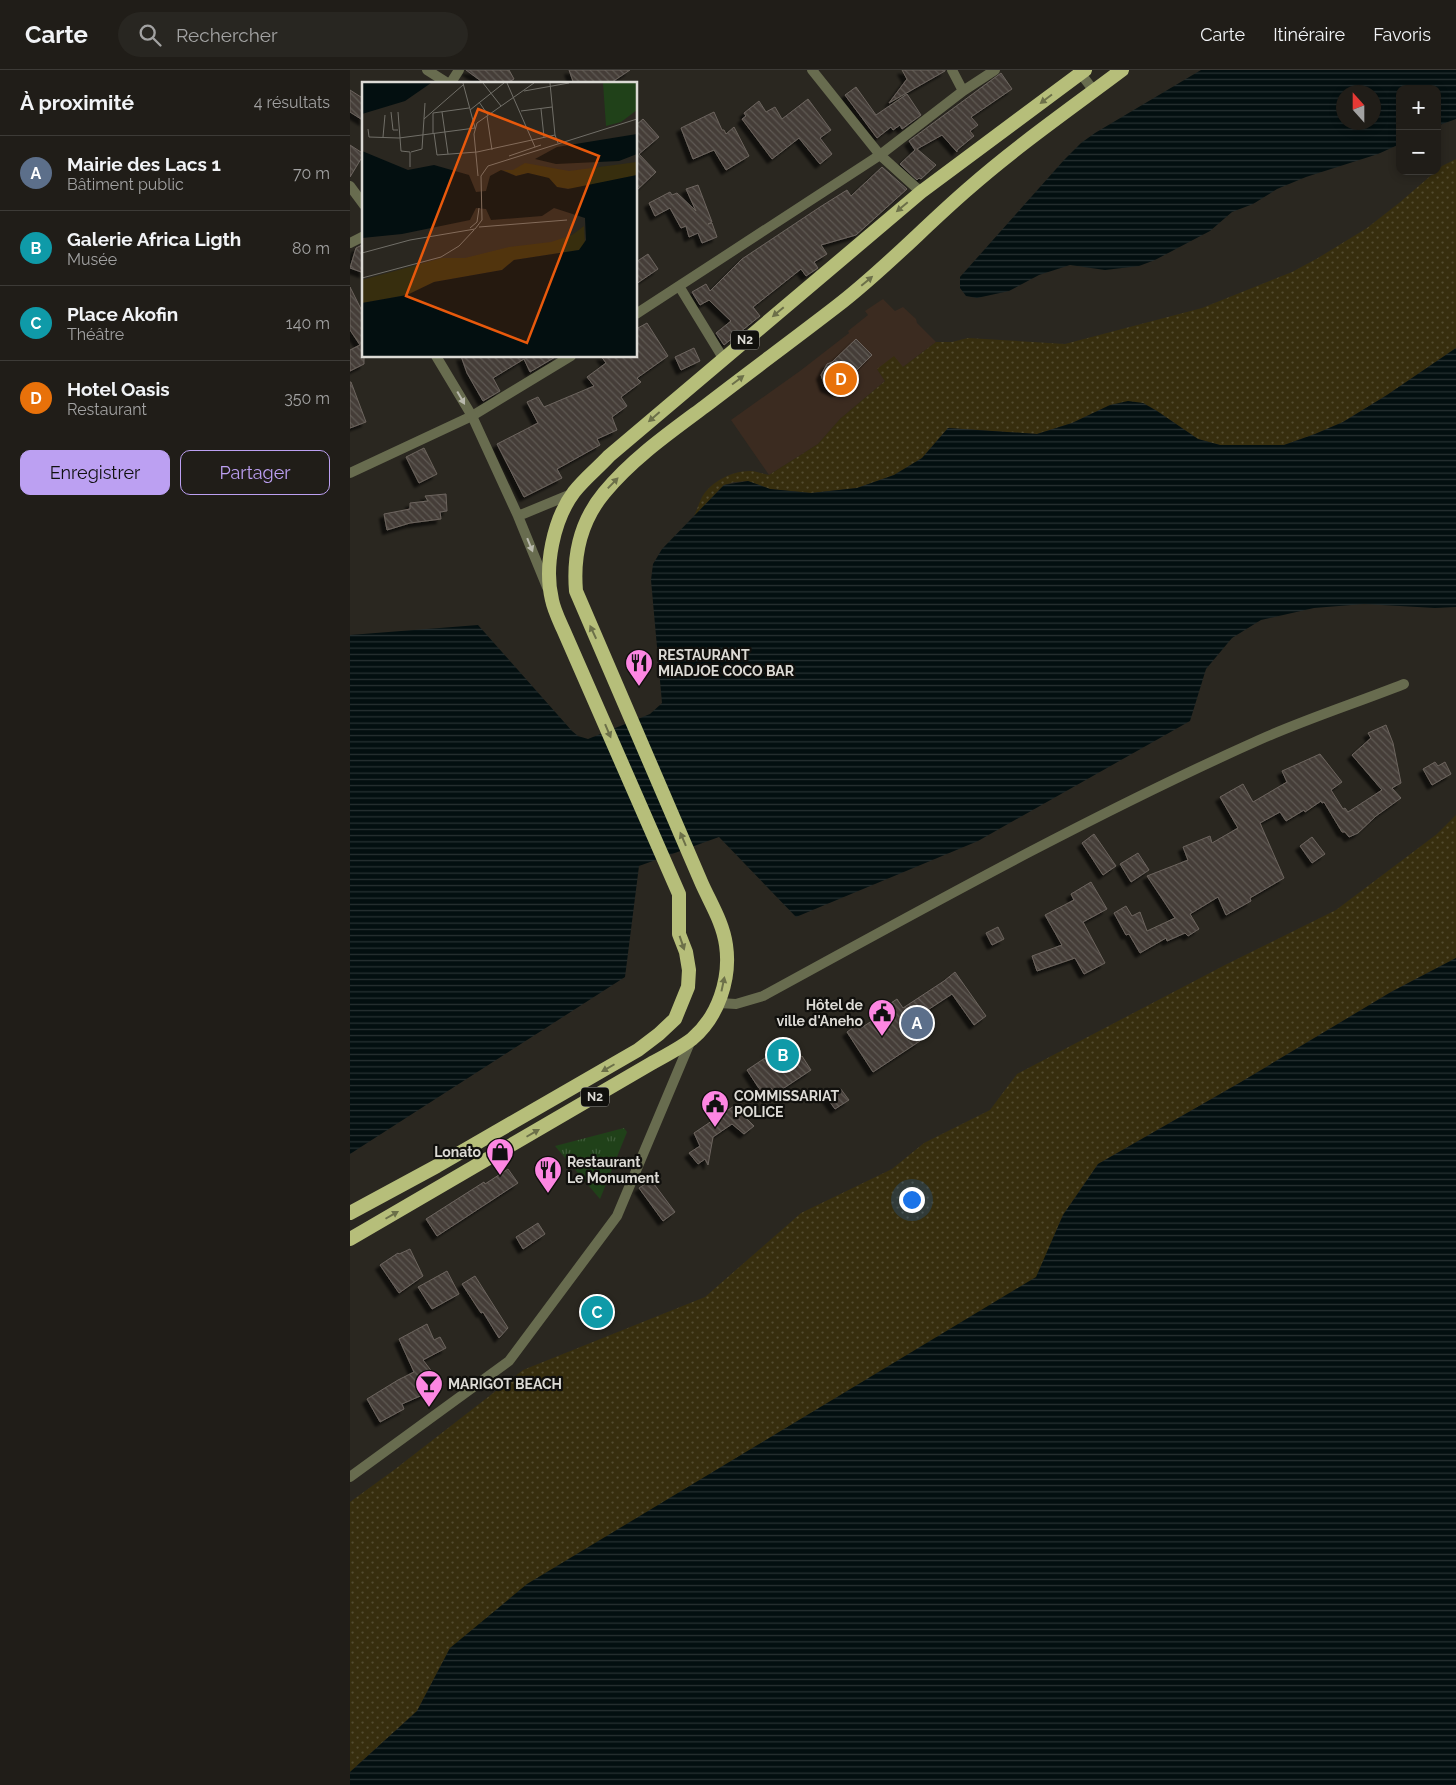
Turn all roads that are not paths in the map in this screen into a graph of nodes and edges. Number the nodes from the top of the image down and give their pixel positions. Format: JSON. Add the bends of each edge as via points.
{"nodes":[{"id":1,"x":428,"y":70,"type":"edge"},
{"id":2,"x":460,"y":70,"type":"edge"},
{"id":3,"x":812,"y":70,"type":"edge"},
{"id":4,"x":952,"y":70,"type":"edge"},
{"id":5,"x":995,"y":70,"type":"edge"},
{"id":6,"x":1122,"y":70,"type":"edge"},
{"id":7,"x":1082,"y":71,"type":"edge"},
{"id":8,"x":447,"y":82,"type":"edge"},
{"id":9,"x":451,"y":82,"type":"edge"},
{"id":10,"x":963,"y":91,"type":"junction"},
{"id":11,"x":1094,"y":91,"type":"junction"},
{"id":12,"x":880,"y":155,"type":"junction"},
{"id":13,"x":350,"y":186,"type":"edge"},
{"id":14,"x":920,"y":192,"type":"junction"},
{"id":15,"x":362,"y":202,"type":"edge"},
{"id":16,"x":362,"y":237,"type":"edge"},
{"id":17,"x":350,"y":243,"type":"edge"},
{"id":18,"x":679,"y":286,"type":"junction"},
{"id":19,"x":638,"y":313,"type":"edge"},
{"id":20,"x":437,"y":358,"type":"edge"},
{"id":21,"x":568,"y":358,"type":"edge"},
{"id":22,"x":723,"y":358,"type":"junction"},
{"id":23,"x":472,"y":416,"type":"junction"},
{"id":24,"x":350,"y":473,"type":"edge"},
{"id":25,"x":574,"y":493,"type":"junction"},
{"id":26,"x":518,"y":516,"type":"junction"},
{"id":27,"x":552,"y":600,"type":"junction"},
{"id":28,"x":1404,"y":684,"type":"dead end"},
{"id":29,"x":719,"y":1003,"type":"junction"},
{"id":30,"x":692,"y":1039,"type":"junction"},
{"id":31,"x":350,"y":1213,"type":"edge"},
{"id":32,"x":350,"y":1239,"type":"edge"},
{"id":33,"x":350,"y":1477,"type":"edge"}],
"edges":[{"from":1,"to":8,"type":"street"},
{"from":2,"to":9,"type":"street"},
{"from":3,"to":12,"type":"street"},
{"from":4,"to":10,"type":"street"},
{"from":5,"to":10,"type":"street"},
{"from":6,"to":11,"type":"highway","number":"N2"},
{"from":7,"to":11,"type":"street"},
{"from":7,"to":14,"type":"highway","number":"N2","one_way":true},
{"from":10,"to":12,"type":"street"},
{"from":29,"to":11,"type":"highway","number":"N2","one_way":true,"via":[[727,964],[726,944],[718,918],[576,591],[574,569],[578,540],[603,494],[652,446],[839,305],[968,189]]},
{"from":12,"to":14,"type":"street"},
{"from":12,"to":18,"type":"street"},
{"from":13,"to":15,"type":"street"},
{"from":14,"to":22,"type":"highway","number":"N2","one_way":true},
{"from":16,"to":17,"type":"street"},
{"from":18,"to":19,"type":"street"},
{"from":18,"to":22,"type":"street"},
{"from":20,"to":23,"type":"street","one_way":true},
{"from":21,"to":23,"type":"street"},
{"from":22,"to":25,"type":"highway","number":"N2","one_way":true,"via":[[609,456]]},
{"from":23,"to":24,"type":"street"},
{"from":23,"to":26,"type":"street"},
{"from":25,"to":26,"type":"street"},
{"from":25,"to":27,"type":"highway","number":"N2","via":[[553,540],[550,566]]},
{"from":26,"to":27,"type":"street","one_way":true},
{"from":27,"to":31,"type":"highway","number":"N2","one_way":true,"via":[[679,894],[679,934],[686,952],[688,986],[675,1019],[630,1055]]},
{"from":28,"to":29,"type":"street","via":[[1261,739],[1152,791],[984,876],[763,996],[736,1004]]},
{"from":29,"to":30,"type":"highway","number":"N2"},
{"from":32,"to":30,"type":"highway","number":"N2","one_way":true},
{"from":30,"to":33,"type":"street","via":[[617,1216],[510,1361]]}]}
